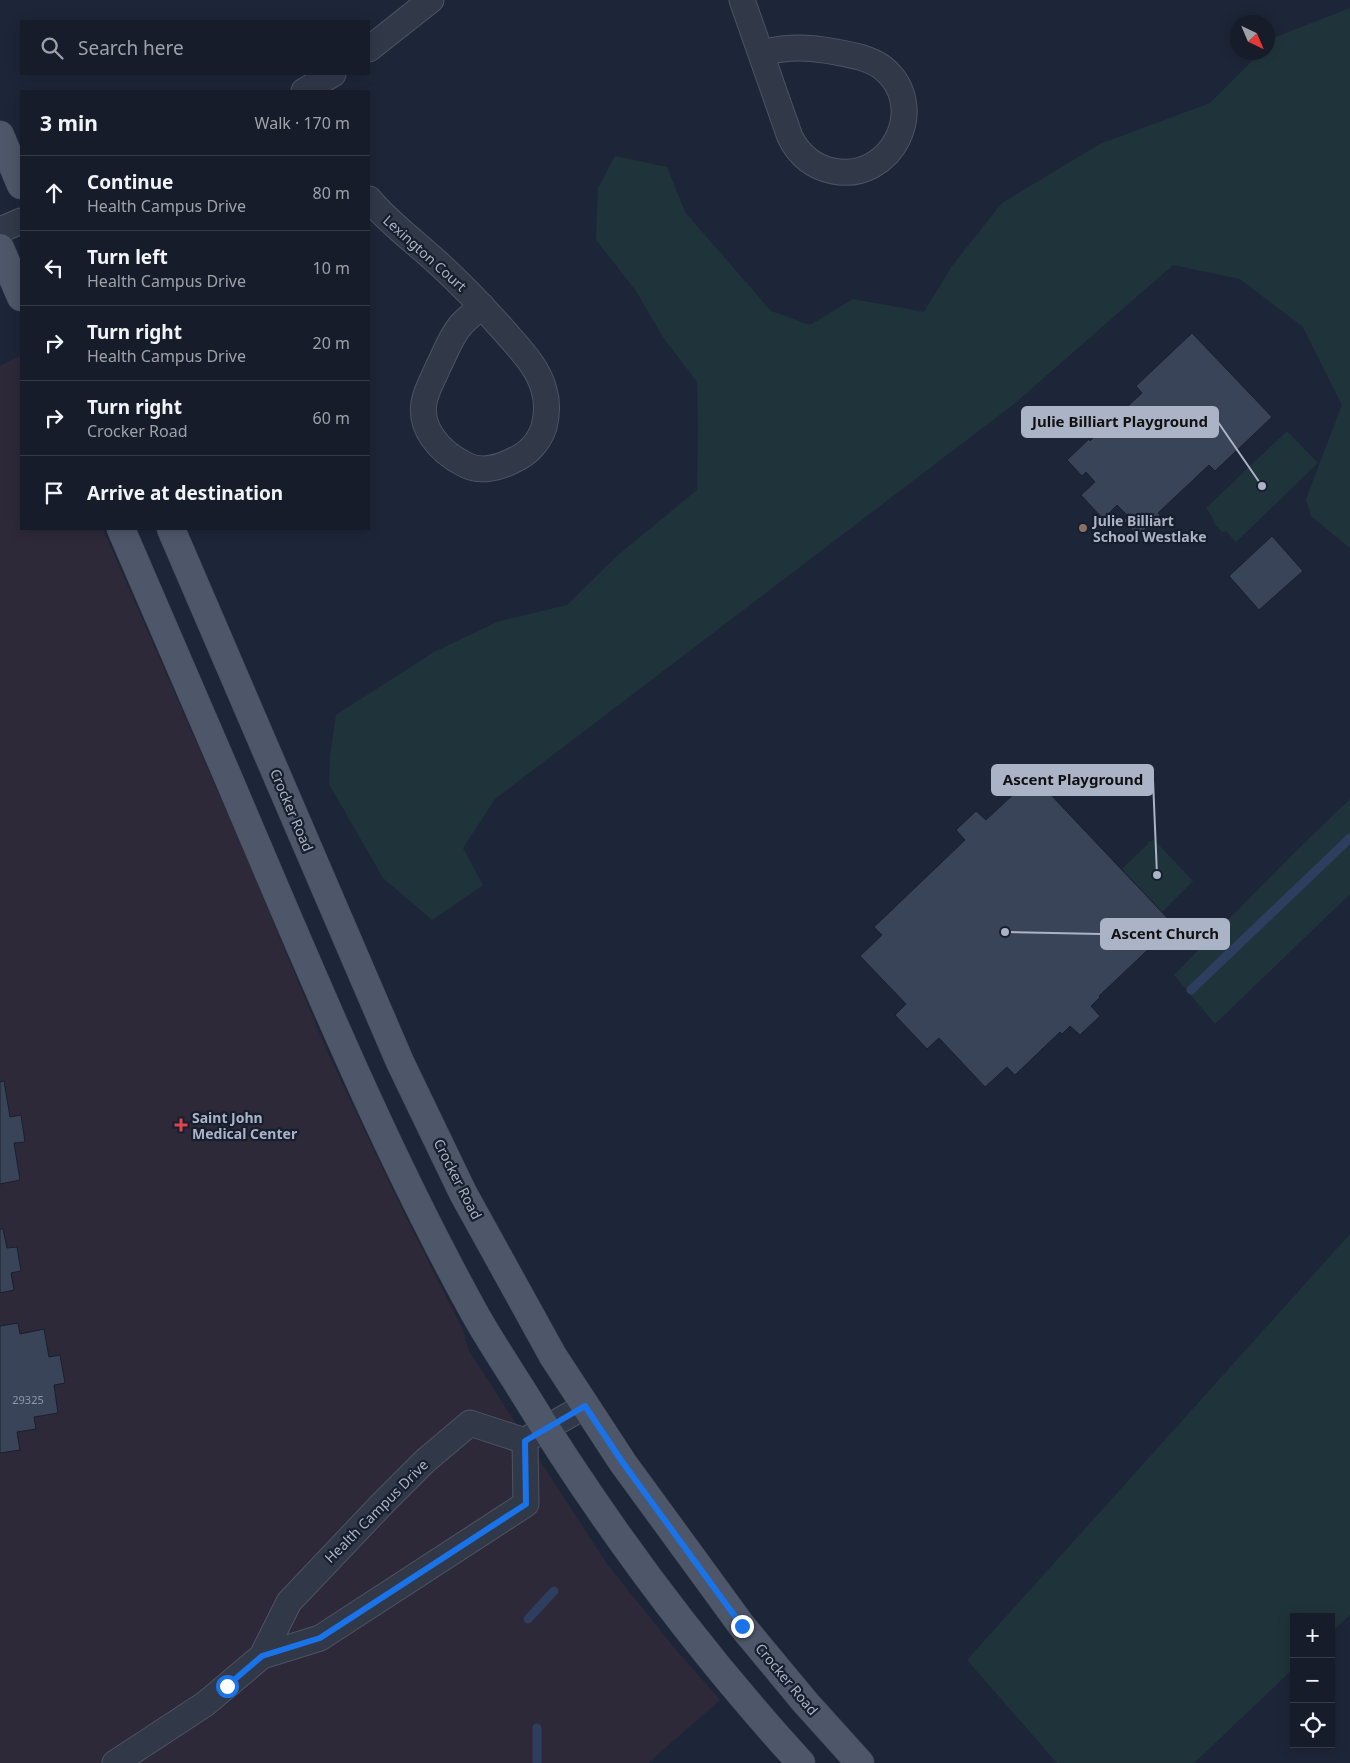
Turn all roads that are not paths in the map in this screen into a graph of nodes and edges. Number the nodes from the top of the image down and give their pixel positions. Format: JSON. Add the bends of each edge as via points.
{"nodes":[{"id":1,"x":431,"y":0,"type":"edge"},
{"id":2,"x":742,"y":0,"type":"edge"},
{"id":3,"x":370,"y":48,"type":"edge"},
{"id":4,"x":761,"y":53,"type":"junction"},
{"id":5,"x":331,"y":75,"type":"edge"},
{"id":6,"x":306,"y":90,"type":"edge"},
{"id":7,"x":0,"y":135,"type":"edge"},
{"id":8,"x":20,"y":183,"type":"edge"},
{"id":9,"x":370,"y":200,"type":"edge"},
{"id":10,"x":20,"y":221,"type":"edge"},
{"id":11,"x":0,"y":230,"type":"edge"},
{"id":12,"x":0,"y":248,"type":"edge"},
{"id":13,"x":20,"y":295,"type":"edge"},
{"id":14,"x":482,"y":306,"type":"junction"},
{"id":15,"x":121,"y":530,"type":"edge"},
{"id":16,"x":171,"y":530,"type":"edge"},
{"id":17,"x":585,"y":1406,"type":"junction"},
{"id":18,"x":535,"y":1435,"type":"junction"},
{"id":19,"x":262,"y":1656,"type":"junction"},
{"id":20,"x":115,"y":1763,"type":"edge"},
{"id":21,"x":800,"y":1763,"type":"edge"},
{"id":22,"x":860,"y":1763,"type":"edge"}],
"edges":[{"from":1,"to":3,"type":"street"},
{"from":2,"to":4,"type":"street"},
{"from":4,"to":4,"type":"street","via":[[790,137],[796,148],[814,164],[839,172],[854,172],[872,166],[894,146],[904,121],[904,106],[892,77],[882,68],[866,59],[815,48],[798,47]]},
{"from":5,"to":6,"type":"street"},
{"from":7,"to":8,"type":"main road"},
{"from":9,"to":14,"type":"street","name":"Lexington Court"},
{"from":10,"to":11,"type":"street"},
{"from":12,"to":13,"type":"main road"},
{"from":14,"to":14,"type":"street","name":"Lexington Court","via":[[459,327],[451,341],[424,399],[424,413],[436,444],[450,458],[470,468],[485,469],[503,466],[530,450],[541,436],[547,405],[544,389],[529,361]]},
{"from":15,"to":18,"type":"main road","via":[[360,1084]]},
{"from":16,"to":17,"type":"main road","name":"Crocker Road","via":[[400,1062],[463,1193],[553,1356]]},
{"from":17,"to":18,"type":"street"},
{"from":17,"to":22,"type":"main road","name":"Crocker Road","via":[[742,1626]]},
{"from":18,"to":19,"type":"street","name":"Health Campus Drive","via":[[526,1504],[320,1638]]},
{"from":18,"to":19,"type":"street","name":"Health Campus Drive","via":[[470,1423],[425,1461],[289,1602]]},
{"from":18,"to":21,"type":"main road","via":[[608,1522],[743,1699]]},
{"from":19,"to":20,"type":"street","name":"Health Campus Drive","via":[[205,1704]]}]}
